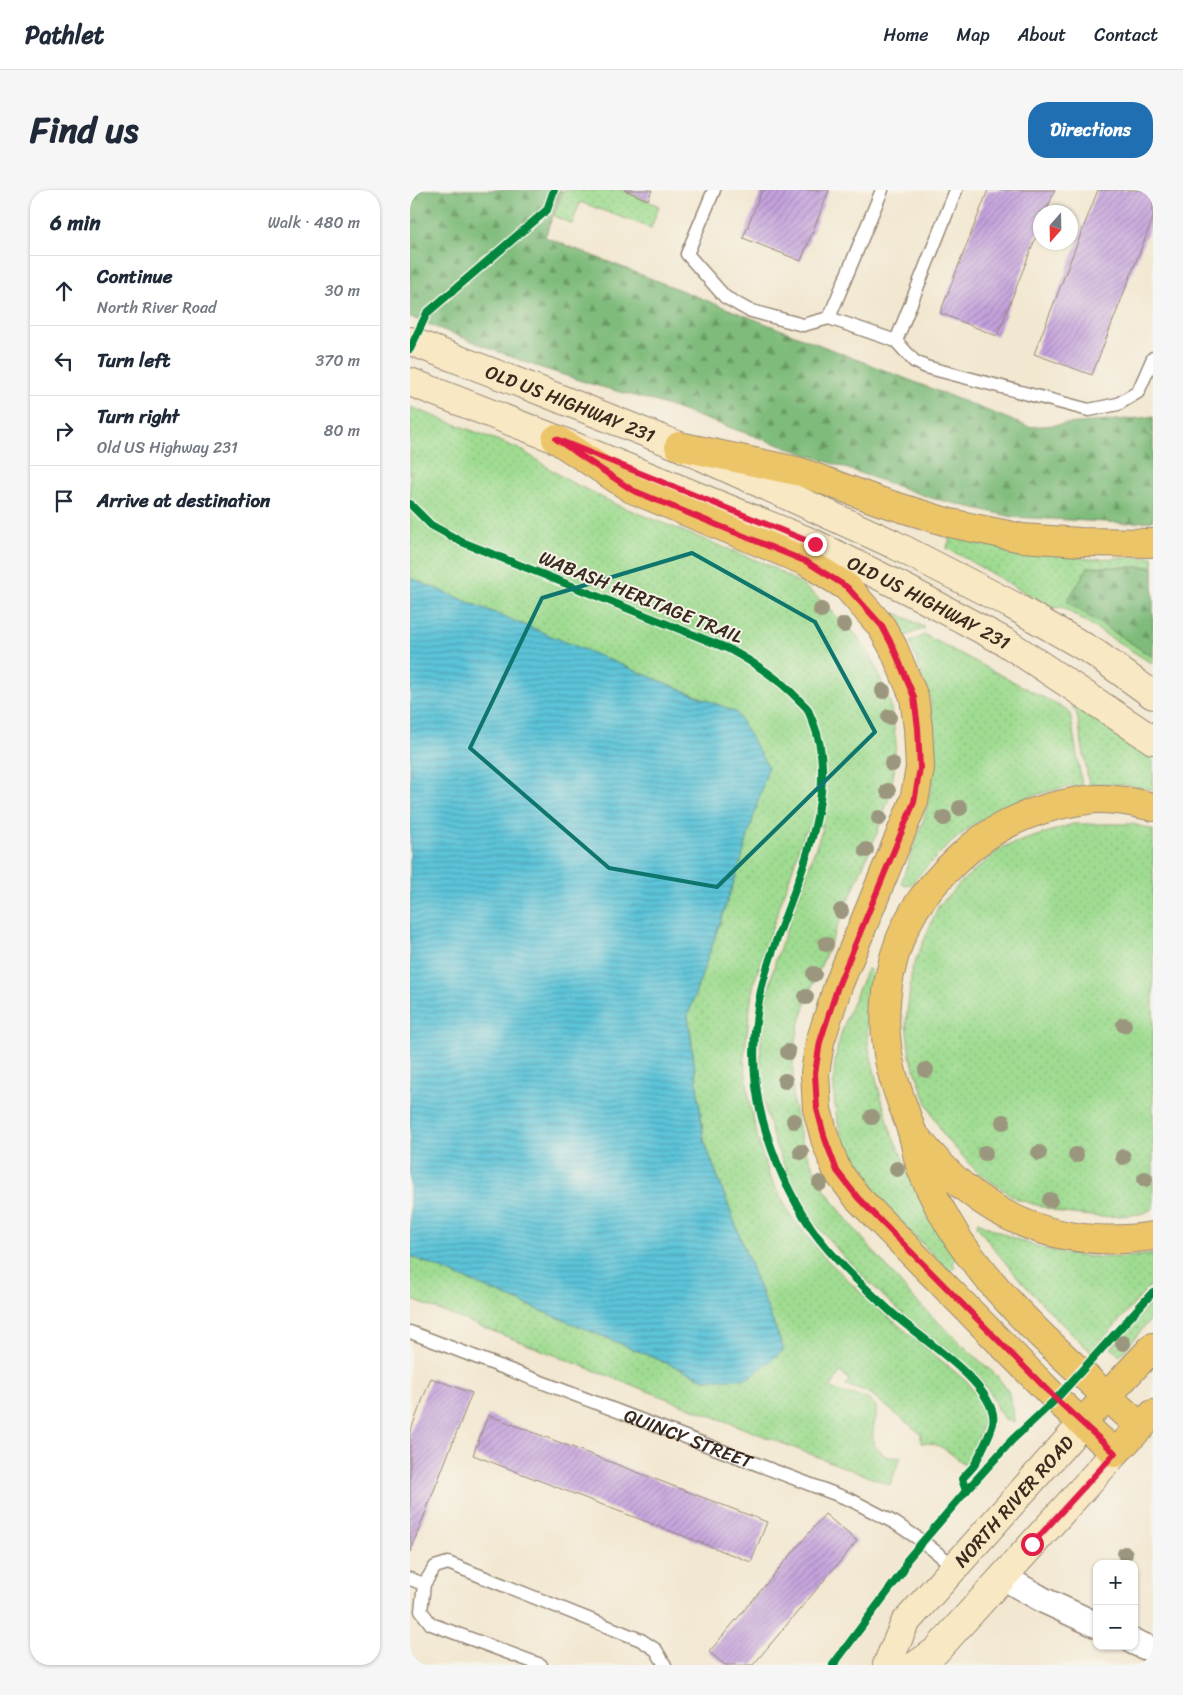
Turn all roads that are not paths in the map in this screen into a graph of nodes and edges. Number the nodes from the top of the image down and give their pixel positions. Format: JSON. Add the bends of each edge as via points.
{"nodes":[{"id":1,"x":714,"y":190,"type":"edge"},
{"id":2,"x":882,"y":190,"type":"edge"},
{"id":3,"x":956,"y":190,"type":"edge"},
{"id":4,"x":829,"y":318,"type":"junction"},
{"id":5,"x":410,"y":341,"type":"edge"},
{"id":6,"x":896,"y":342,"type":"junction"},
{"id":7,"x":1153,"y":358,"type":"edge"},
{"id":8,"x":410,"y":382,"type":"edge"},
{"id":9,"x":556,"y":439,"type":"junction"},
{"id":10,"x":679,"y":446,"type":"junction"},
{"id":11,"x":1153,"y":543,"type":"edge"},
{"id":12,"x":1153,"y":695,"type":"edge"},
{"id":13,"x":1153,"y":740,"type":"edge"},
{"id":14,"x":1153,"y":807,"type":"edge"},
{"id":15,"x":912,"y":1133,"type":"junction"},
{"id":16,"x":1153,"y":1236,"type":"edge"},
{"id":17,"x":410,"y":1332,"type":"edge"},
{"id":18,"x":1153,"y":1347,"type":"edge"},
{"id":19,"x":1107,"y":1396,"type":"junction"},
{"id":20,"x":1147,"y":1420,"type":"edge"},
{"id":21,"x":1083,"y":1423,"type":"junction"},
{"id":22,"x":1115,"y":1453,"type":"junction"},
{"id":23,"x":955,"y":1567,"type":"junction"},
{"id":24,"x":1003,"y":1577,"type":"junction"},
{"id":25,"x":410,"y":1579,"type":"edge"},
{"id":26,"x":424,"y":1584,"type":"junction"},
{"id":27,"x":1093,"y":1622,"type":"edge"},
{"id":28,"x":1138,"y":1644,"type":"edge"},
{"id":29,"x":1153,"y":1650,"type":"edge"},
{"id":30,"x":541,"y":1665,"type":"edge"},
{"id":31,"x":665,"y":1665,"type":"edge"},
{"id":32,"x":887,"y":1665,"type":"edge"},
{"id":33,"x":916,"y":1665,"type":"edge"}],
"edges":[{"from":1,"to":4,"type":"lane","via":[[687,254],[725,297],[748,310],[803,325]]},
{"from":2,"to":4,"type":"lane"},
{"from":3,"to":6,"type":"lane"},
{"from":4,"to":6,"type":"lane"},
{"from":5,"to":10,"type":"main road","name":"OLD US HIGHWAY 231"},
{"from":6,"to":7,"type":"lane","via":[[914,361],[926,367],[1088,410],[1118,404],[1138,392]]},
{"from":8,"to":9,"type":"main road","name":"OLD US HIGHWAY 231"},
{"from":9,"to":13,"type":"main road","name":"OLD US HIGHWAY 231","via":[[815,544],[908,590],[1007,643]]},
{"from":9,"to":21,"type":"main road","via":[[632,490],[807,562],[847,587],[882,626],[914,697],[920,768],[914,802],[838,986],[820,1042],[815,1073],[817,1109],[837,1171],[858,1198]]},
{"from":10,"to":11,"type":"main road","via":[[801,472],[950,523],[1022,538]]},
{"from":10,"to":12,"type":"main road","name":"OLD US HIGHWAY 231","via":[[893,544],[1012,605],[1096,653]]},
{"from":14,"to":15,"type":"main road","via":[[1131,802],[1088,800],[1043,809],[1006,824],[969,849],[915,908],[900,940],[888,983],[886,1014],[887,1047],[896,1088]]},
{"from":15,"to":16,"type":"main road","via":[[964,1187],[1001,1213],[1036,1228],[1075,1238],[1115,1240]]},
{"from":15,"to":19,"type":"main road","via":[[921,1169],[960,1241],[1022,1314]]},
{"from":17,"to":23,"type":"lane","name":"QUINCY STREET","via":[[851,1500],[895,1523]]},
{"from":18,"to":19,"type":"main road","name":"NORTH RIVER ROAD"},
{"from":19,"to":20,"type":"main road"},
{"from":19,"to":21,"type":"main road","name":"NORTH RIVER ROAD"},
{"from":20,"to":22,"type":"main road"},
{"from":21,"to":22,"type":"main road"},
{"from":21,"to":23,"type":"main road","name":"NORTH RIVER ROAD"},
{"from":22,"to":24,"type":"main road"},
{"from":23,"to":32,"type":"main road","name":"NORTH RIVER ROAD","via":[[905,1623]]},
{"from":24,"to":27,"type":"street","via":[[1045,1601]]},
{"from":24,"to":33,"type":"main road","via":[[936,1651]]},
{"from":25,"to":26,"type":"lane"},
{"from":26,"to":30,"type":"lane","via":[[421,1611],[431,1624]]},
{"from":26,"to":31,"type":"lane","via":[[434,1567],[448,1563],[641,1640],[656,1650]]},
{"from":28,"to":29,"type":"street"}]}
